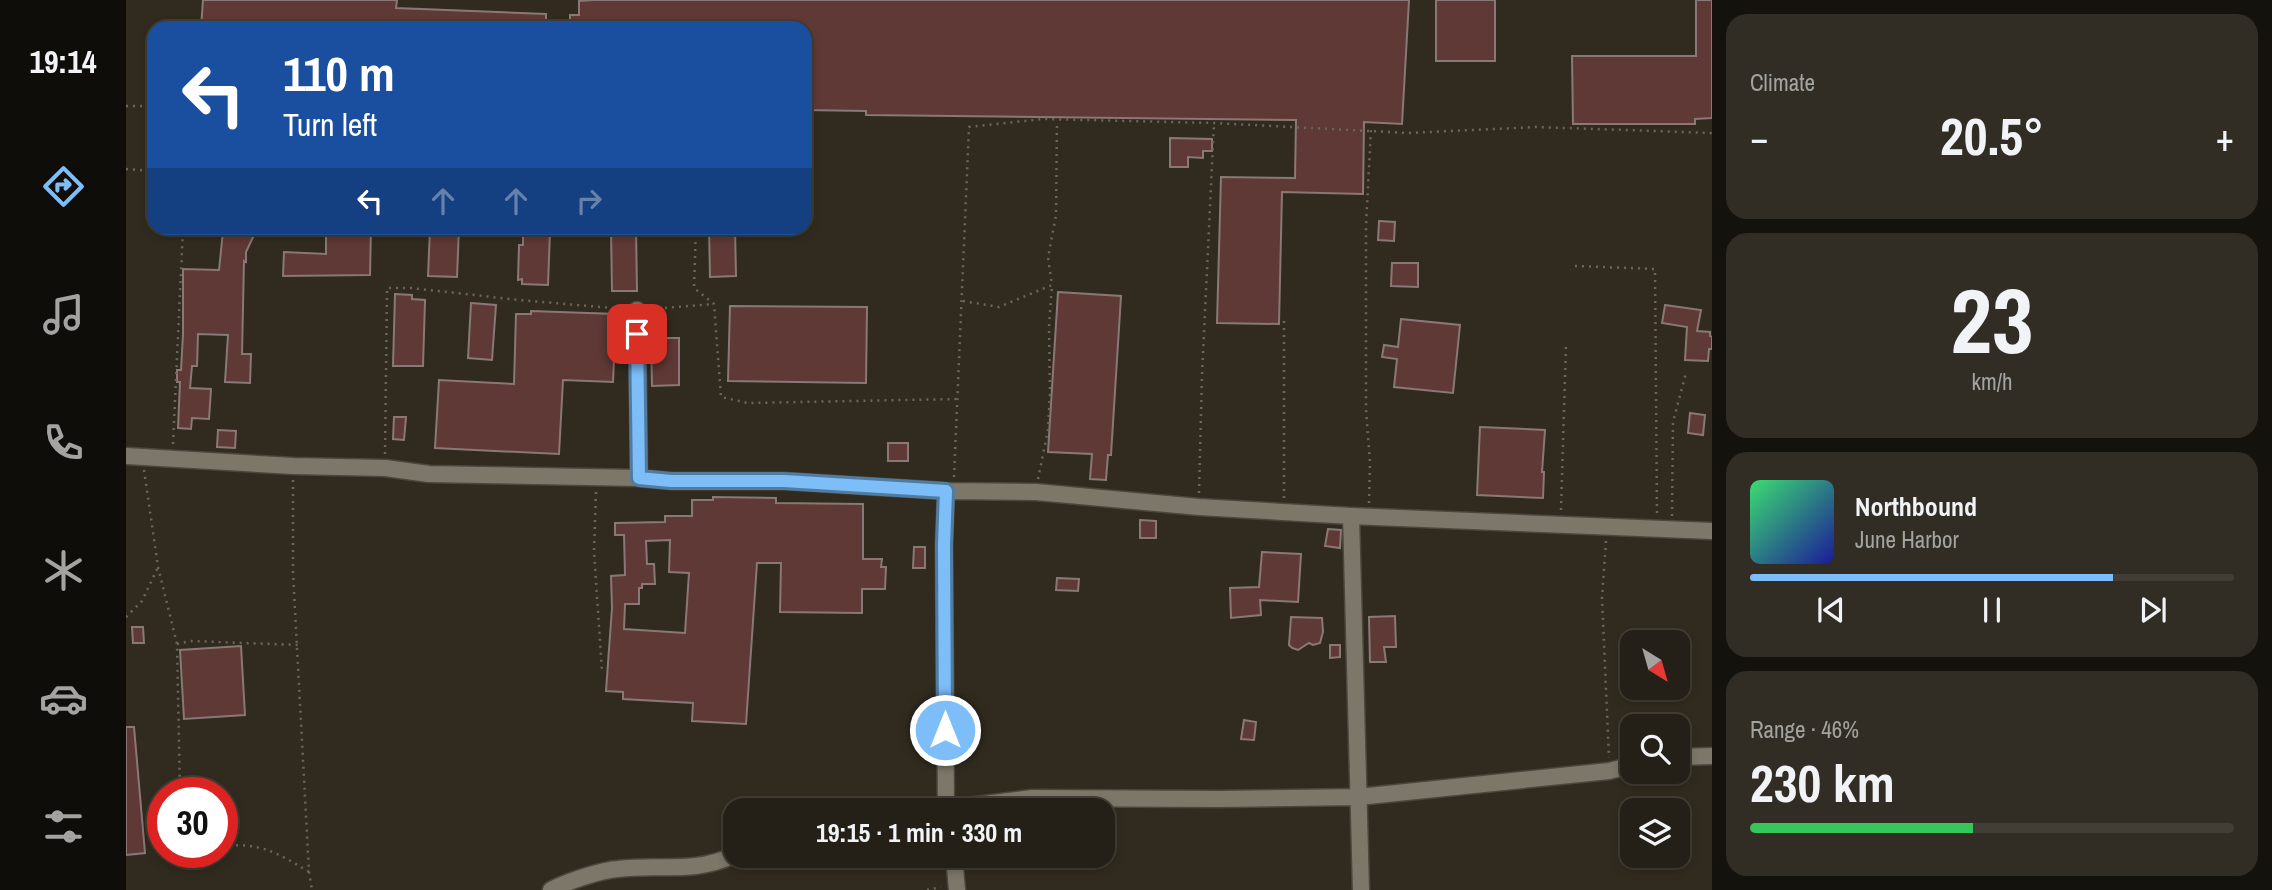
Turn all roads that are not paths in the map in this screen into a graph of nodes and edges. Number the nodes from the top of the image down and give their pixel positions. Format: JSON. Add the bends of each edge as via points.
{"nodes":[{"id":1,"x":636,"y":310,"type":"road end"},
{"id":2,"x":134,"y":456,"type":"edge"},
{"id":3,"x":639,"y":478,"type":"junction"},
{"id":4,"x":949,"y":491,"type":"junction"},
{"id":5,"x":1351,"y":516,"type":"junction"},
{"id":6,"x":1712,"y":531,"type":"edge"},
{"id":7,"x":1712,"y":756,"type":"edge"},
{"id":8,"x":1690,"y":757,"type":"edge"},
{"id":9,"x":1620,"y":768,"type":"edge"},
{"id":10,"x":1358,"y":797,"type":"junction"},
{"id":11,"x":946,"y":798,"type":"edge"},
{"id":12,"x":1115,"y":799,"type":"edge"},
{"id":13,"x":723,"y":860,"type":"edge"},
{"id":14,"x":955,"y":868,"type":"edge"},
{"id":15,"x":555,"y":889,"type":"edge"},
{"id":16,"x":957,"y":890,"type":"edge"},
{"id":17,"x":1361,"y":890,"type":"edge"}],
"edges":[{"from":1,"to":3,"type":"street"},
{"from":2,"to":3,"type":"street","via":[[429,474]]},
{"from":3,"to":4,"type":"street"},
{"from":4,"to":5,"type":"street","via":[[1036,492]]},
{"from":4,"to":11,"type":"street","via":[[944,545]]},
{"from":5,"to":6,"type":"street"},
{"from":5,"to":10,"type":"street"},
{"from":7,"to":8,"type":"street"},
{"from":9,"to":10,"type":"street"},
{"from":10,"to":12,"type":"street"},
{"from":10,"to":17,"type":"street"},
{"from":13,"to":15,"type":"street","via":[[687,868],[616,869]]},
{"from":14,"to":16,"type":"street"}]}
